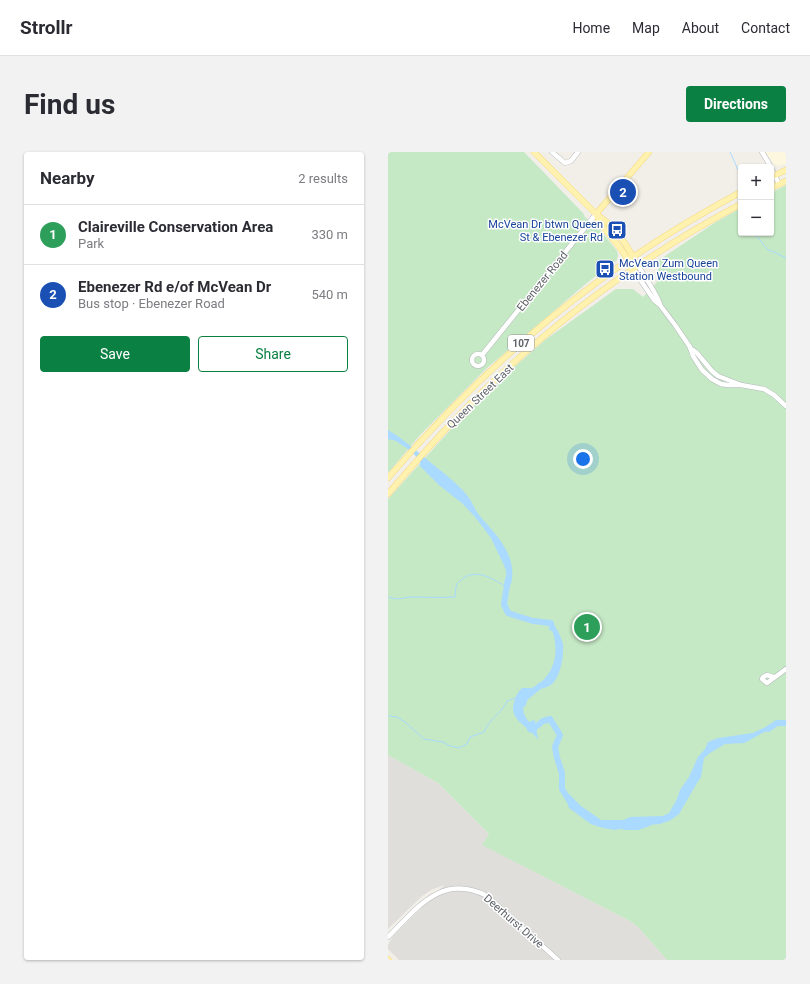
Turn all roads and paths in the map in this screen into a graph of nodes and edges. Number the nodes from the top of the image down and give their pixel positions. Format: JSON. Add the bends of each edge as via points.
{"nodes":[{"id":1,"x":534,"y":152,"type":"edge"},
{"id":2,"x":552,"y":152,"type":"edge"},
{"id":3,"x":578,"y":152,"type":"edge"},
{"id":4,"x":649,"y":152,"type":"edge"},
{"id":5,"x":762,"y":152,"type":"edge"},
{"id":6,"x":769,"y":164,"type":"edge"},
{"id":7,"x":786,"y":170,"type":"edge"},
{"id":8,"x":774,"y":176,"type":"edge"},
{"id":9,"x":774,"y":177,"type":"edge"},
{"id":10,"x":786,"y":181,"type":"edge"},
{"id":11,"x":779,"y":184,"type":"junction"},
{"id":12,"x":774,"y":186,"type":"edge"},
{"id":13,"x":738,"y":194,"type":"edge"},
{"id":14,"x":738,"y":206,"type":"edge"},
{"id":15,"x":596,"y":214,"type":"junction"},
{"id":16,"x":631,"y":258,"type":"junction"},
{"id":17,"x":636,"y":267,"type":"junction"},
{"id":18,"x":482,"y":355,"type":"dead end"},
{"id":19,"x":786,"y":406,"type":"edge"},
{"id":20,"x":388,"y":478,"type":"edge"},
{"id":21,"x":388,"y":494,"type":"edge"},
{"id":22,"x":786,"y":669,"type":"edge"},
{"id":23,"x":773,"y":677,"type":"dead end"},
{"id":24,"x":388,"y":937,"type":"edge"},
{"id":25,"x":558,"y":960,"type":"edge"}],
"edges":[{"from":1,"to":15,"type":"main road"},
{"from":2,"to":3,"type":"street","via":[[565,163],[571,161]]},
{"from":4,"to":15,"type":"main road","name":"Ebenezer Road"},
{"from":5,"to":6,"type":"street"},
{"from":7,"to":8,"type":"main road"},
{"from":9,"to":11,"type":"street"},
{"from":10,"to":11,"type":"main road"},
{"from":11,"to":12,"type":"main road"},
{"from":13,"to":16,"type":"main road","name":"Queen Street East","number":"107"},
{"from":14,"to":17,"type":"main road","name":"Queen Street East","number":"107","via":[[682,237]]},
{"from":15,"to":16,"type":"main road","via":[[600,224]]},
{"from":15,"to":18,"type":"street","name":"Ebenezer Road"},
{"from":16,"to":17,"type":"street"},
{"from":16,"to":20,"type":"main road","name":"Queen Street East","number":"107","via":[[571,301],[519,344],[469,390]]},
{"from":17,"to":19,"type":"street","via":[[654,300],[690,347],[692,356],[702,370],[721,384],[764,389]]},
{"from":17,"to":21,"type":"main road","name":"Queen Street East","number":"107","via":[[579,308],[522,355],[461,413]]},
{"from":22,"to":23,"type":"street"},
{"from":24,"to":25,"type":"street","name":"Deerhurst Drive","via":[[427,898],[444,890],[466,888],[487,896]]}]}
